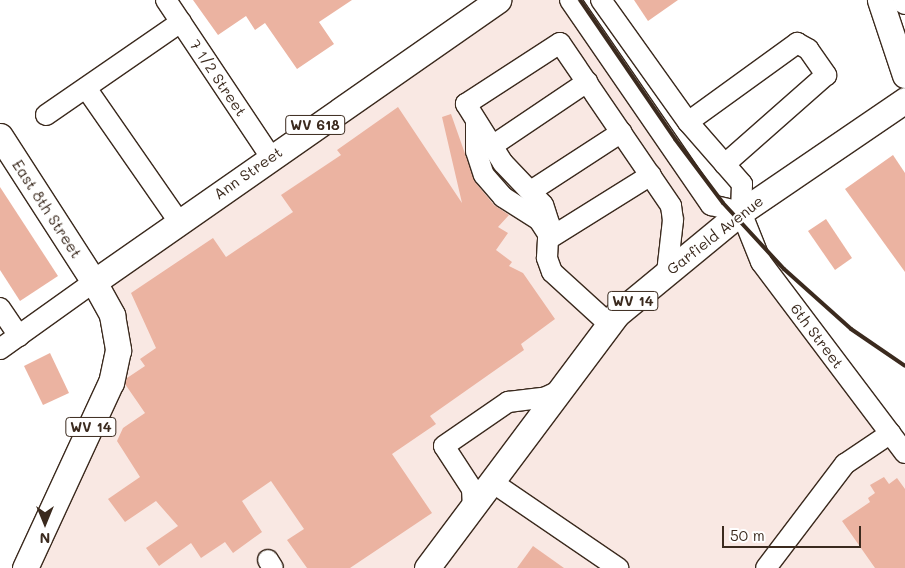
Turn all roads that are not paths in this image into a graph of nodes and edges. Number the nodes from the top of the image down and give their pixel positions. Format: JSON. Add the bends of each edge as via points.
{"nodes":[{"id":1,"x":166,"y":0,"type":"edge"},
{"id":2,"x":570,"y":0,"type":"edge"},
{"id":3,"x":601,"y":0,"type":"edge"},
{"id":4,"x":880,"y":0,"type":"edge"},
{"id":5,"x":493,"y":1,"type":"edge"},
{"id":6,"x":181,"y":22,"type":"junction"},
{"id":7,"x":905,"y":75,"type":"edge"},
{"id":8,"x":587,"y":82,"type":"junction"},
{"id":9,"x":86,"y":88,"type":"junction"},
{"id":10,"x":631,"y":90,"type":"junction"},
{"id":11,"x":905,"y":100,"type":"edge"},
{"id":12,"x":605,"y":108,"type":"junction"},
{"id":13,"x":46,"y":115,"type":"dead end"},
{"id":14,"x":475,"y":119,"type":"junction"},
{"id":15,"x":688,"y":122,"type":"junction"},
{"id":16,"x":622,"y":132,"type":"junction"},
{"id":17,"x":0,"y":136,"type":"edge"},
{"id":18,"x":492,"y":146,"type":"junction"},
{"id":19,"x":270,"y":156,"type":"junction"},
{"id":20,"x":725,"y":164,"type":"junction"},
{"id":21,"x":651,"y":174,"type":"junction"},
{"id":22,"x":531,"y":191,"type":"junction"},
{"id":23,"x":741,"y":212,"type":"junction"},
{"id":24,"x":179,"y":222,"type":"junction"},
{"id":25,"x":550,"y":238,"type":"junction"},
{"id":26,"x":73,"y":248,"type":"junction"},
{"id":27,"x":134,"y":253,"type":"junction"},
{"id":28,"x":667,"y":273,"type":"junction"},
{"id":29,"x":94,"y":282,"type":"junction"},
{"id":30,"x":0,"y":308,"type":"edge"},
{"id":31,"x":608,"y":324,"type":"junction"},
{"id":32,"x":19,"y":336,"type":"junction"},
{"id":33,"x":0,"y":349,"type":"edge"},
{"id":34,"x":559,"y":392,"type":"junction"},
{"id":35,"x":891,"y":433,"type":"junction"},
{"id":36,"x":905,"y":453,"type":"edge"},
{"id":37,"x":492,"y":482,"type":"junction"},
{"id":38,"x":473,"y":508,"type":"junction"},
{"id":39,"x":24,"y":568,"type":"edge"},
{"id":40,"x":427,"y":568,"type":"edge"},
{"id":41,"x":618,"y":568,"type":"edge"},
{"id":42,"x":766,"y":568,"type":"edge"}],
"edges":[{"from":1,"to":6,"type":"street","name":"7 1/2 Street"},
{"from":2,"to":10,"type":"street"},
{"from":3,"to":15,"type":"street","name":"6th Street"},
{"from":4,"to":7,"type":"main road"},
{"from":5,"to":19,"type":"main road","name":"Ann Street","number":"WV 618"},
{"from":6,"to":9,"type":"street"},
{"from":6,"to":19,"type":"street","name":"7 1/2 Street"},
{"from":8,"to":12,"type":"street"},
{"from":8,"to":14,"type":"street","via":[[560,44],[466,104]]},
{"from":8,"to":18,"type":"street"},
{"from":9,"to":13,"type":"street"},
{"from":9,"to":24,"type":"street"},
{"from":10,"to":12,"type":"street"},
{"from":10,"to":23,"type":"street","via":[[711,204]]},
{"from":11,"to":23,"type":"main road","name":"Garfield Avenue","number":"WV 14"},
{"from":12,"to":16,"type":"street"},
{"from":14,"to":18,"type":"street"},
{"from":14,"to":25,"type":"street","via":[[478,130],[476,151],[484,175],[503,197],[539,220]]},
{"from":15,"to":20,"type":"street","name":"6th Street"},
{"from":15,"to":20,"type":"street","via":[[797,43],[808,49],[826,75]]},
{"from":16,"to":21,"type":"street"},
{"from":16,"to":22,"type":"street"},
{"from":17,"to":26,"type":"main road","name":"East 8th Street","number":"WV 14"},
{"from":18,"to":22,"type":"street","via":[[503,163]]},
{"from":19,"to":24,"type":"main road","name":"Ann Street","number":"WV 618"},
{"from":20,"to":23,"type":"street","name":"6th Street","via":[[742,184]]},
{"from":21,"to":25,"type":"street"},
{"from":21,"to":28,"type":"street","via":[[671,206],[673,220]]},
{"from":22,"to":25,"type":"street","via":[[543,205]]},
{"from":23,"to":28,"type":"main road","name":"Garfield Avenue","number":"WV 14"},
{"from":23,"to":35,"type":"street","name":"6th Street","via":[[761,262]]},
{"from":24,"to":27,"type":"main road","name":"Ann Street","number":"WV 618"},
{"from":25,"to":31,"type":"street","via":[[547,258],[552,272]]},
{"from":26,"to":27,"type":"main road","via":[[101,255]]},
{"from":26,"to":29,"type":"main road","name":"East 8th Street","number":"WV 14"},
{"from":27,"to":29,"type":"main road","name":"Ann Street","number":"WV 618"},
{"from":28,"to":31,"type":"main road","name":"Garfield Avenue","number":"WV 14"},
{"from":29,"to":32,"type":"street","name":"Ann Street"},
{"from":29,"to":39,"type":"main road","number":"WV 14","via":[[116,327],[118,362],[73,467]]},
{"from":30,"to":32,"type":"street"},
{"from":31,"to":34,"type":"main road","name":"Garfield Avenue","number":"WV 14"},
{"from":32,"to":33,"type":"street","name":"Ann Street"},
{"from":34,"to":37,"type":"main road","name":"Garfield Avenue","number":"WV 14"},
{"from":34,"to":38,"type":"street","via":[[508,402],[444,446],[472,489]]},
{"from":35,"to":36,"type":"street","name":"6th Street"},
{"from":35,"to":42,"type":"street","via":[[845,464]]},
{"from":37,"to":38,"type":"main road","name":"Garfield Avenue","number":"WV 14"},
{"from":37,"to":41,"type":"street"},
{"from":38,"to":40,"type":"main road","name":"Garfield Avenue","number":"WV 14"}]}
